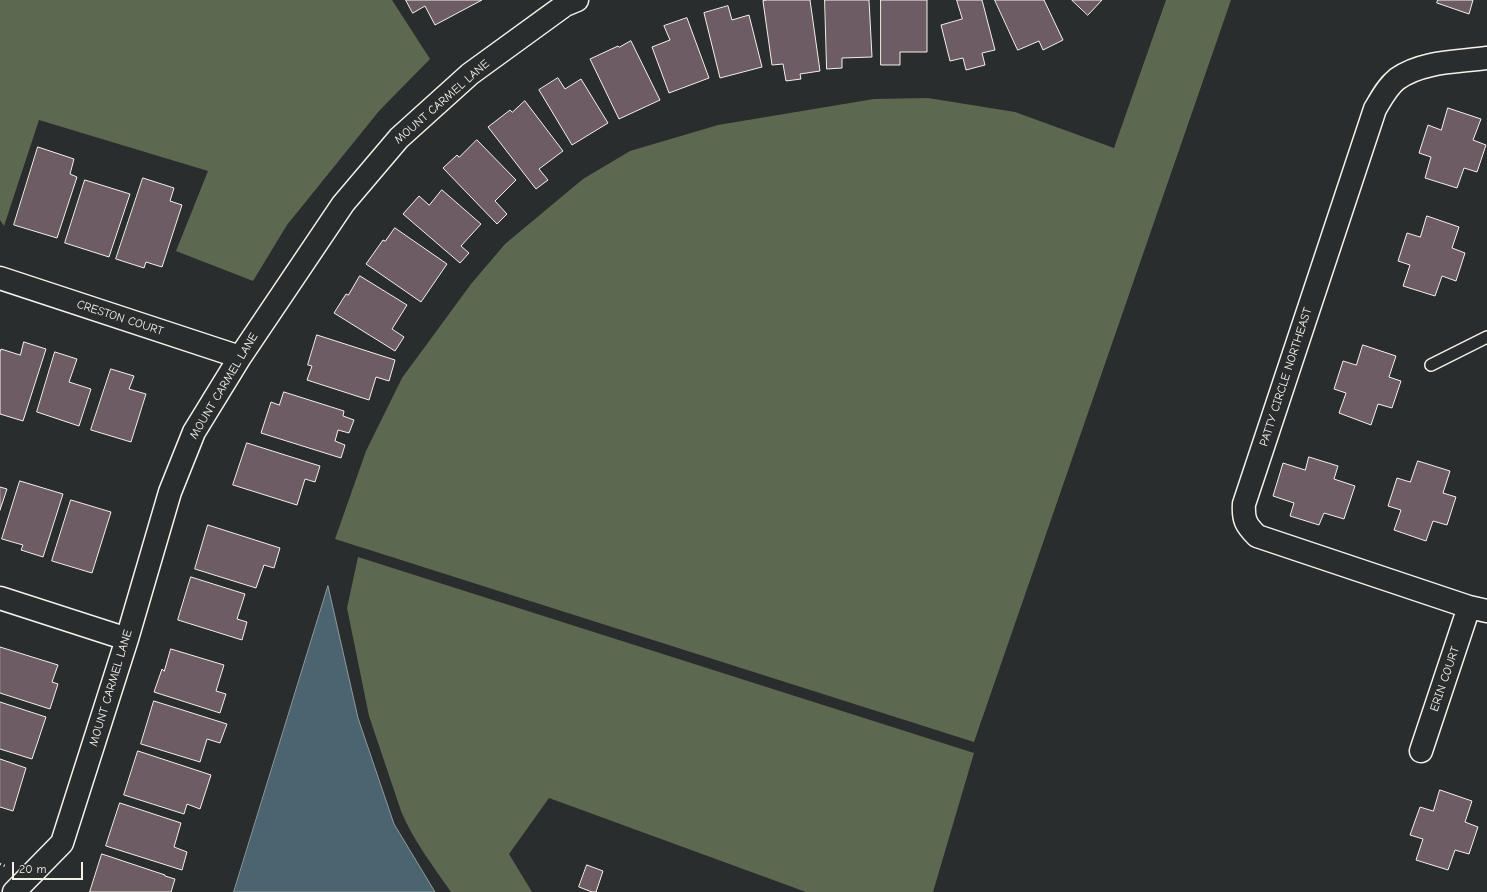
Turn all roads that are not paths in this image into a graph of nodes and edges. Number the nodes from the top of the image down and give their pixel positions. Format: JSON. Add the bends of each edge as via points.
{"nodes":[{"id":1,"x":568,"y":2,"type":"edge"},
{"id":2,"x":1487,"y":58,"type":"edge"},
{"id":3,"x":0,"y":278,"type":"edge"},
{"id":4,"x":1487,"y":337,"type":"edge"},
{"id":5,"x":240,"y":358,"type":"junction"},
{"id":6,"x":1431,"y":365,"type":"dead end"},
{"id":7,"x":0,"y":598,"type":"edge"},
{"id":8,"x":1478,"y":609,"type":"edge"},
{"id":9,"x":126,"y":639,"type":"junction"},
{"id":10,"x":1421,"y":751,"type":"dead end"},
{"id":11,"x":14,"y":892,"type":"edge"}],
"edges":[{"from":1,"to":5,"type":"street","name":"MOUNT CARMEL LANE","via":[[470,74],[399,138],[343,204]]},
{"from":2,"to":8,"type":"street","name":"PATTY CIRCLE NORTHEAST","via":[[1428,66],[1414,71],[1397,80],[1375,109],[1244,504],[1244,517],[1257,536]]},
{"from":3,"to":5,"type":"street","name":"CRESTON COURT"},
{"from":4,"to":6,"type":"lane"},
{"from":5,"to":9,"type":"street","name":"MOUNT CARMEL LANE","via":[[194,432],[170,492]]},
{"from":7,"to":9,"type":"street"},
{"from":8,"to":10,"type":"street","name":"ERIN COURT"},
{"from":9,"to":11,"type":"street","name":"MOUNT CARMEL LANE","via":[[62,843]]}]}
